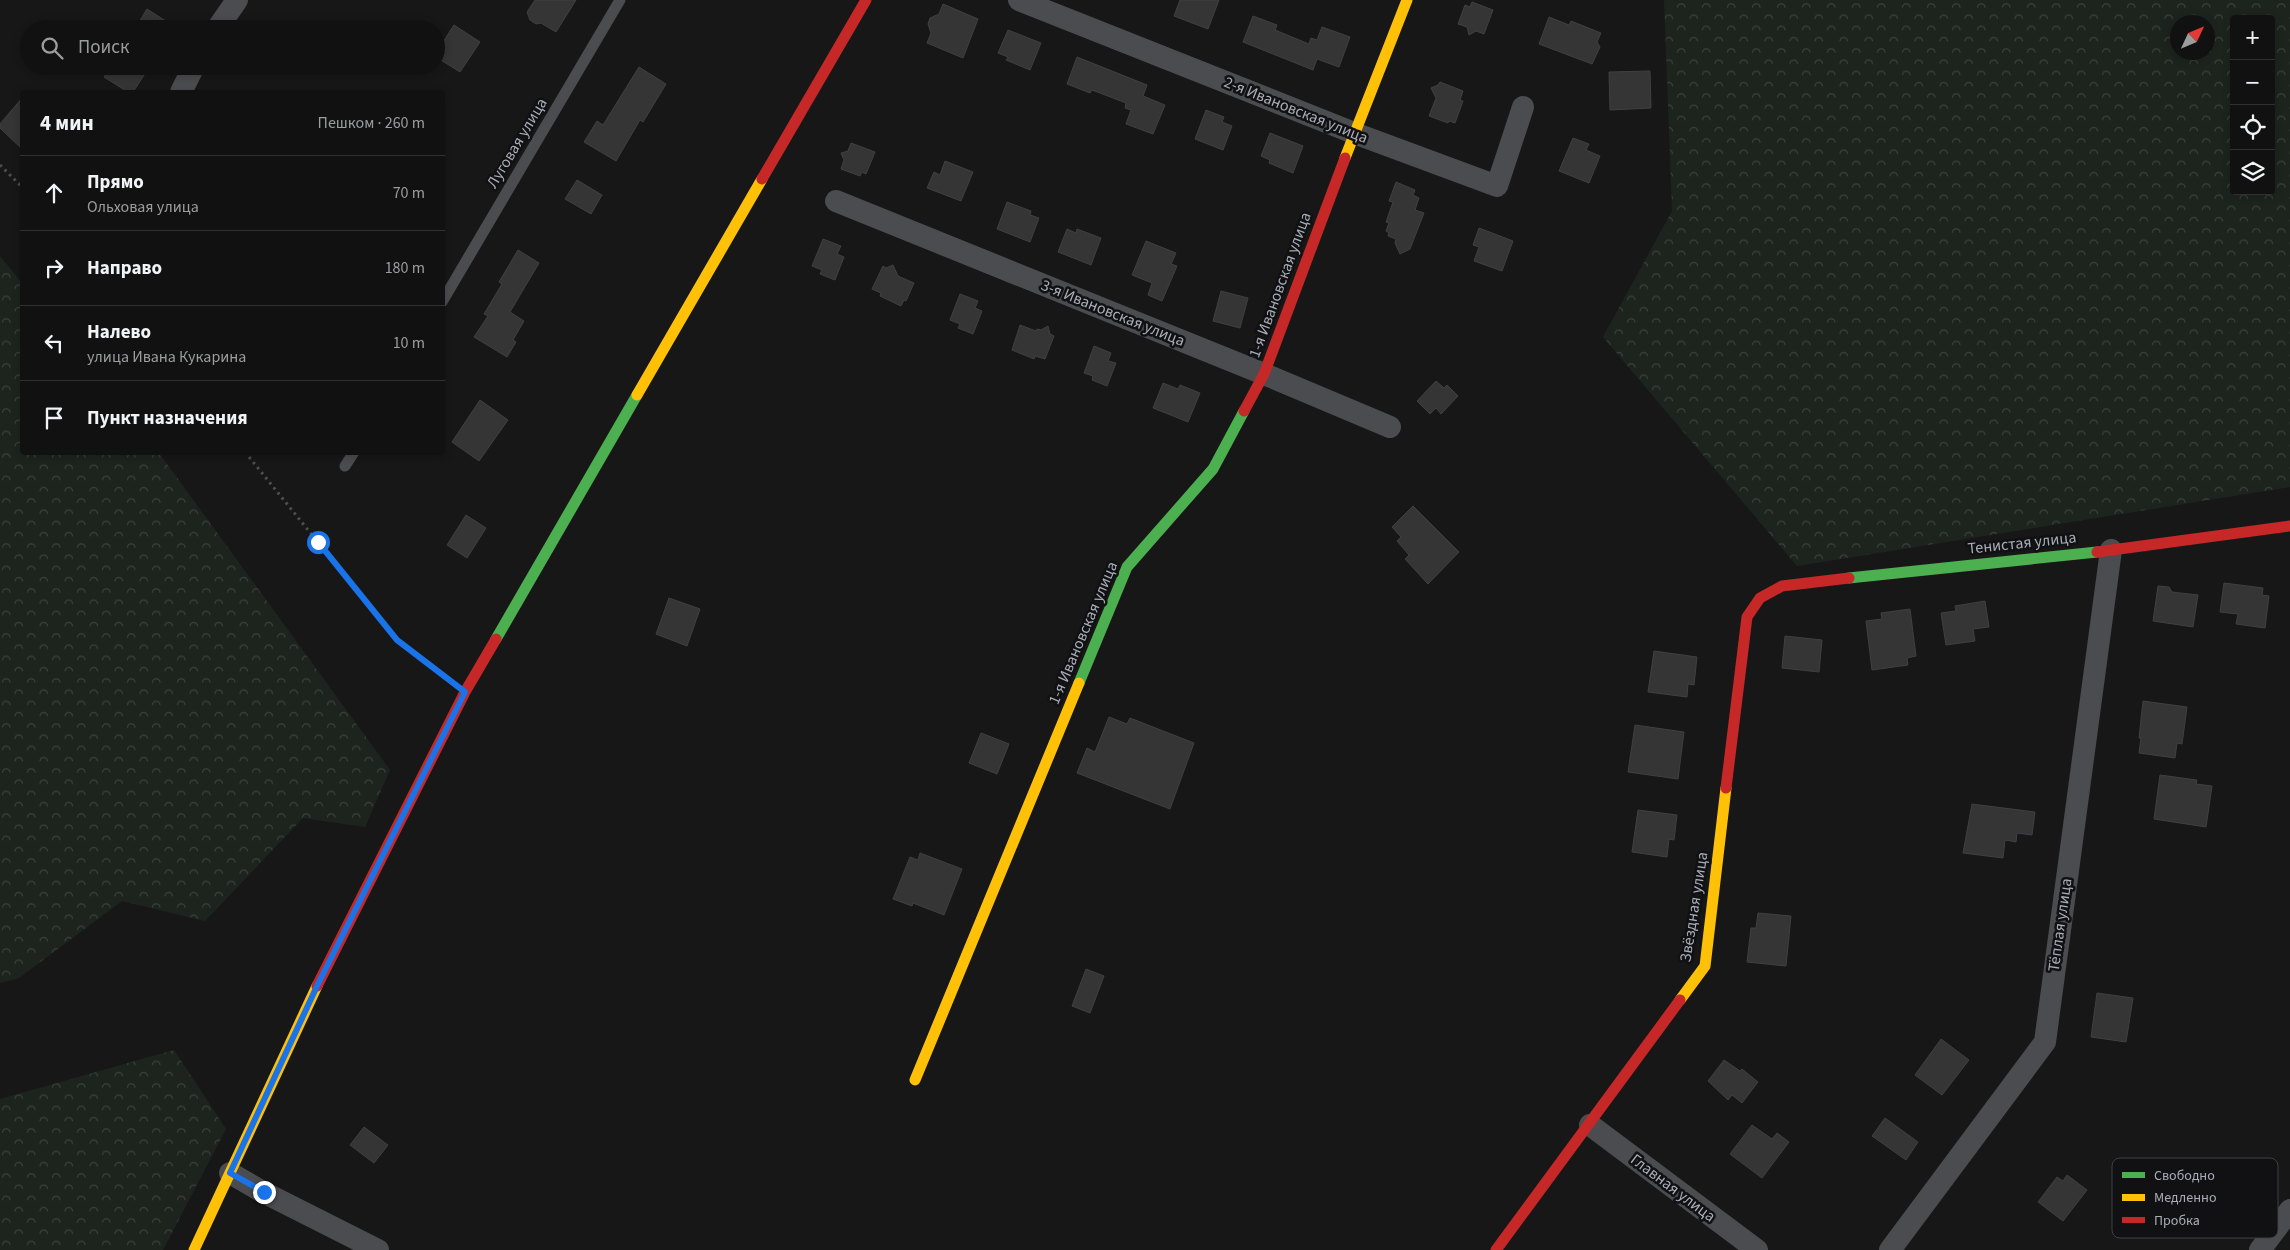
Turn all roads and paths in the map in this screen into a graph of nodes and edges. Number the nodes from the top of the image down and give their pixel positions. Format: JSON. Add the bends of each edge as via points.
{"nodes":[{"id":1,"x":236,"y":0,"type":"edge"},
{"id":2,"x":620,"y":0,"type":"edge"},
{"id":3,"x":866,"y":0,"type":"edge"},
{"id":4,"x":1019,"y":0,"type":"edge"},
{"id":5,"x":1408,"y":0,"type":"edge"},
{"id":6,"x":223,"y":20,"type":"edge"},
{"id":7,"x":190,"y":75,"type":"edge"},
{"id":8,"x":182,"y":90,"type":"edge"},
{"id":9,"x":1523,"y":107,"type":"dead end"},
{"id":10,"x":1354,"y":133,"type":"junction"},
{"id":11,"x":0,"y":166,"type":"edge"},
{"id":12,"x":20,"y":185,"type":"edge"},
{"id":13,"x":836,"y":201,"type":"dead end"},
{"id":14,"x":445,"y":297,"type":"edge"},
{"id":15,"x":1264,"y":374,"type":"junction"},
{"id":16,"x":1390,"y":427,"type":"dead end"},
{"id":17,"x":247,"y":455,"type":"edge"},
{"id":18,"x":352,"y":455,"type":"edge"},
{"id":19,"x":346,"y":466,"type":"dead end"},
{"id":20,"x":2290,"y":526,"type":"edge"},
{"id":21,"x":2111,"y":550,"type":"junction"},
{"id":22,"x":1760,"y":598,"type":"joint"},
{"id":23,"x":465,"y":692,"type":"junction"},
{"id":24,"x":915,"y":1080,"type":"dead end"},
{"id":25,"x":1590,"y":1125,"type":"junction"},
{"id":26,"x":230,"y":1173,"type":"junction"},
{"id":27,"x":2290,"y":1210,"type":"edge"},
{"id":28,"x":2278,"y":1226,"type":"edge"},
{"id":29,"x":2269,"y":1238,"type":"edge"},
{"id":30,"x":194,"y":1250,"type":"edge"},
{"id":31,"x":378,"y":1250,"type":"edge"},
{"id":32,"x":1496,"y":1250,"type":"edge"},
{"id":33,"x":1757,"y":1250,"type":"edge"},
{"id":34,"x":1890,"y":1250,"type":"edge"},
{"id":35,"x":2260,"y":1250,"type":"edge"}],
"edges":[{"from":1,"to":6,"type":"street"},
{"from":2,"to":14,"type":"lane","name":"Луговая улица"},
{"from":3,"to":23,"type":"street"},
{"from":4,"to":10,"type":"street","name":"2-я Ивановская улица"},
{"from":5,"to":10,"type":"street","name":"1-я Ивановская улица"},
{"from":7,"to":8,"type":"street"},
{"from":9,"to":10,"type":"street","name":"2-я Ивановская улица","via":[[1497,186]]},
{"from":10,"to":15,"type":"street","name":"1-я Ивановская улица"},
{"from":11,"to":12,"type":"path"},
{"from":13,"to":15,"type":"street","name":"3-я Ивановская улица"},
{"from":15,"to":16,"type":"street","name":"3-я Ивановская улица"},
{"from":15,"to":24,"type":"street","name":"1-я Ивановская улица","via":[[1213,469],[1127,567]]},
{"from":17,"to":23,"type":"path","via":[[397,640]]},
{"from":18,"to":19,"type":"lane"},
{"from":20,"to":21,"type":"street","name":"Тенистая улица"},
{"from":21,"to":22,"type":"street","name":"Тенистая улица","via":[[1782,586]]},
{"from":21,"to":34,"type":"street","name":"Тёплая улица","via":[[2045,1042]]},
{"from":22,"to":25,"type":"street","name":"Звёздная улица","via":[[1747,618],[1705,966]]},
{"from":23,"to":26,"type":"street","via":[[318,984]]},
{"from":25,"to":32,"type":"street","name":"Звёздная улица"},
{"from":25,"to":33,"type":"street","name":"Главная улица"},
{"from":26,"to":30,"type":"street"},
{"from":26,"to":31,"type":"street"},
{"from":27,"to":28,"type":"street"},
{"from":29,"to":35,"type":"street"}]}
